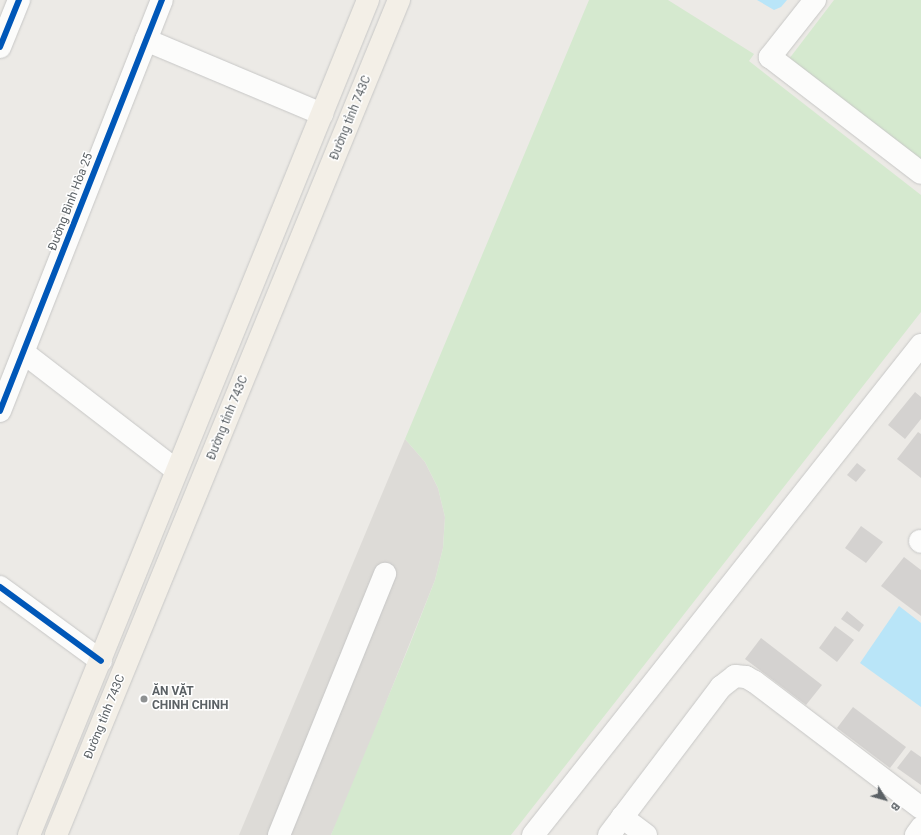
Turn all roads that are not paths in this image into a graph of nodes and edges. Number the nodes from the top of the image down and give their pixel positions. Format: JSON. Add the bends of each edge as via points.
{"nodes":[{"id":1,"x":19,"y":0,"type":"edge"},
{"id":2,"x":162,"y":0,"type":"edge"},
{"id":3,"x":368,"y":0,"type":"edge"},
{"id":4,"x":399,"y":0,"type":"edge"},
{"id":5,"x":815,"y":0,"type":"edge"},
{"id":6,"x":146,"y":40,"type":"junction"},
{"id":7,"x":0,"y":47,"type":"edge"},
{"id":8,"x":322,"y":114,"type":"junction"},
{"id":9,"x":921,"y":173,"type":"edge"},
{"id":10,"x":919,"y":350,"type":"edge"},
{"id":11,"x":24,"y":353,"type":"junction"},
{"id":12,"x":0,"y":411,"type":"edge"},
{"id":13,"x":176,"y":470,"type":"junction"},
{"id":14,"x":385,"y":574,"type":"dead end"},
{"id":15,"x":0,"y":587,"type":"edge"},
{"id":16,"x":101,"y":661,"type":"junction"},
{"id":17,"x":921,"y":808,"type":"edge"},
{"id":18,"x":622,"y":818,"type":"junction"},
{"id":19,"x":921,"y":828,"type":"edge"},
{"id":20,"x":29,"y":835,"type":"edge"},
{"id":21,"x":56,"y":835,"type":"edge"},
{"id":22,"x":279,"y":835,"type":"edge"},
{"id":23,"x":532,"y":835,"type":"edge"},
{"id":24,"x":609,"y":835,"type":"edge"},
{"id":25,"x":646,"y":835,"type":"edge"},
{"id":26,"x":916,"y":835,"type":"edge"}],
"edges":[{"from":1,"to":7,"type":"street"},
{"from":2,"to":6,"type":"street","name":"Đường Bình Hòa 25"},
{"from":3,"to":8,"type":"main road","name":"Đường tỉnh 743C"},
{"from":4,"to":21,"type":"main road","name":"Đường tỉnh 743C"},
{"from":5,"to":9,"type":"street","via":[[770,57]]},
{"from":6,"to":8,"type":"street"},
{"from":6,"to":11,"type":"street","name":"Đường Bình Hòa 25"},
{"from":8,"to":13,"type":"main road","name":"Đường tỉnh 743C"},
{"from":10,"to":23,"type":"street"},
{"from":11,"to":12,"type":"street","name":"Đường Bình Hòa 25"},
{"from":11,"to":13,"type":"street"},
{"from":13,"to":16,"type":"main road","name":"Đường tỉnh 743C"},
{"from":14,"to":22,"type":"street"},
{"from":15,"to":16,"type":"street"},
{"from":16,"to":20,"type":"main road","name":"Đường tỉnh 743C"},
{"from":17,"to":18,"type":"street","via":[[755,682],[746,677],[735,676],[721,687]]},
{"from":18,"to":24,"type":"street"},
{"from":18,"to":25,"type":"street"},
{"from":19,"to":26,"type":"street"}]}
